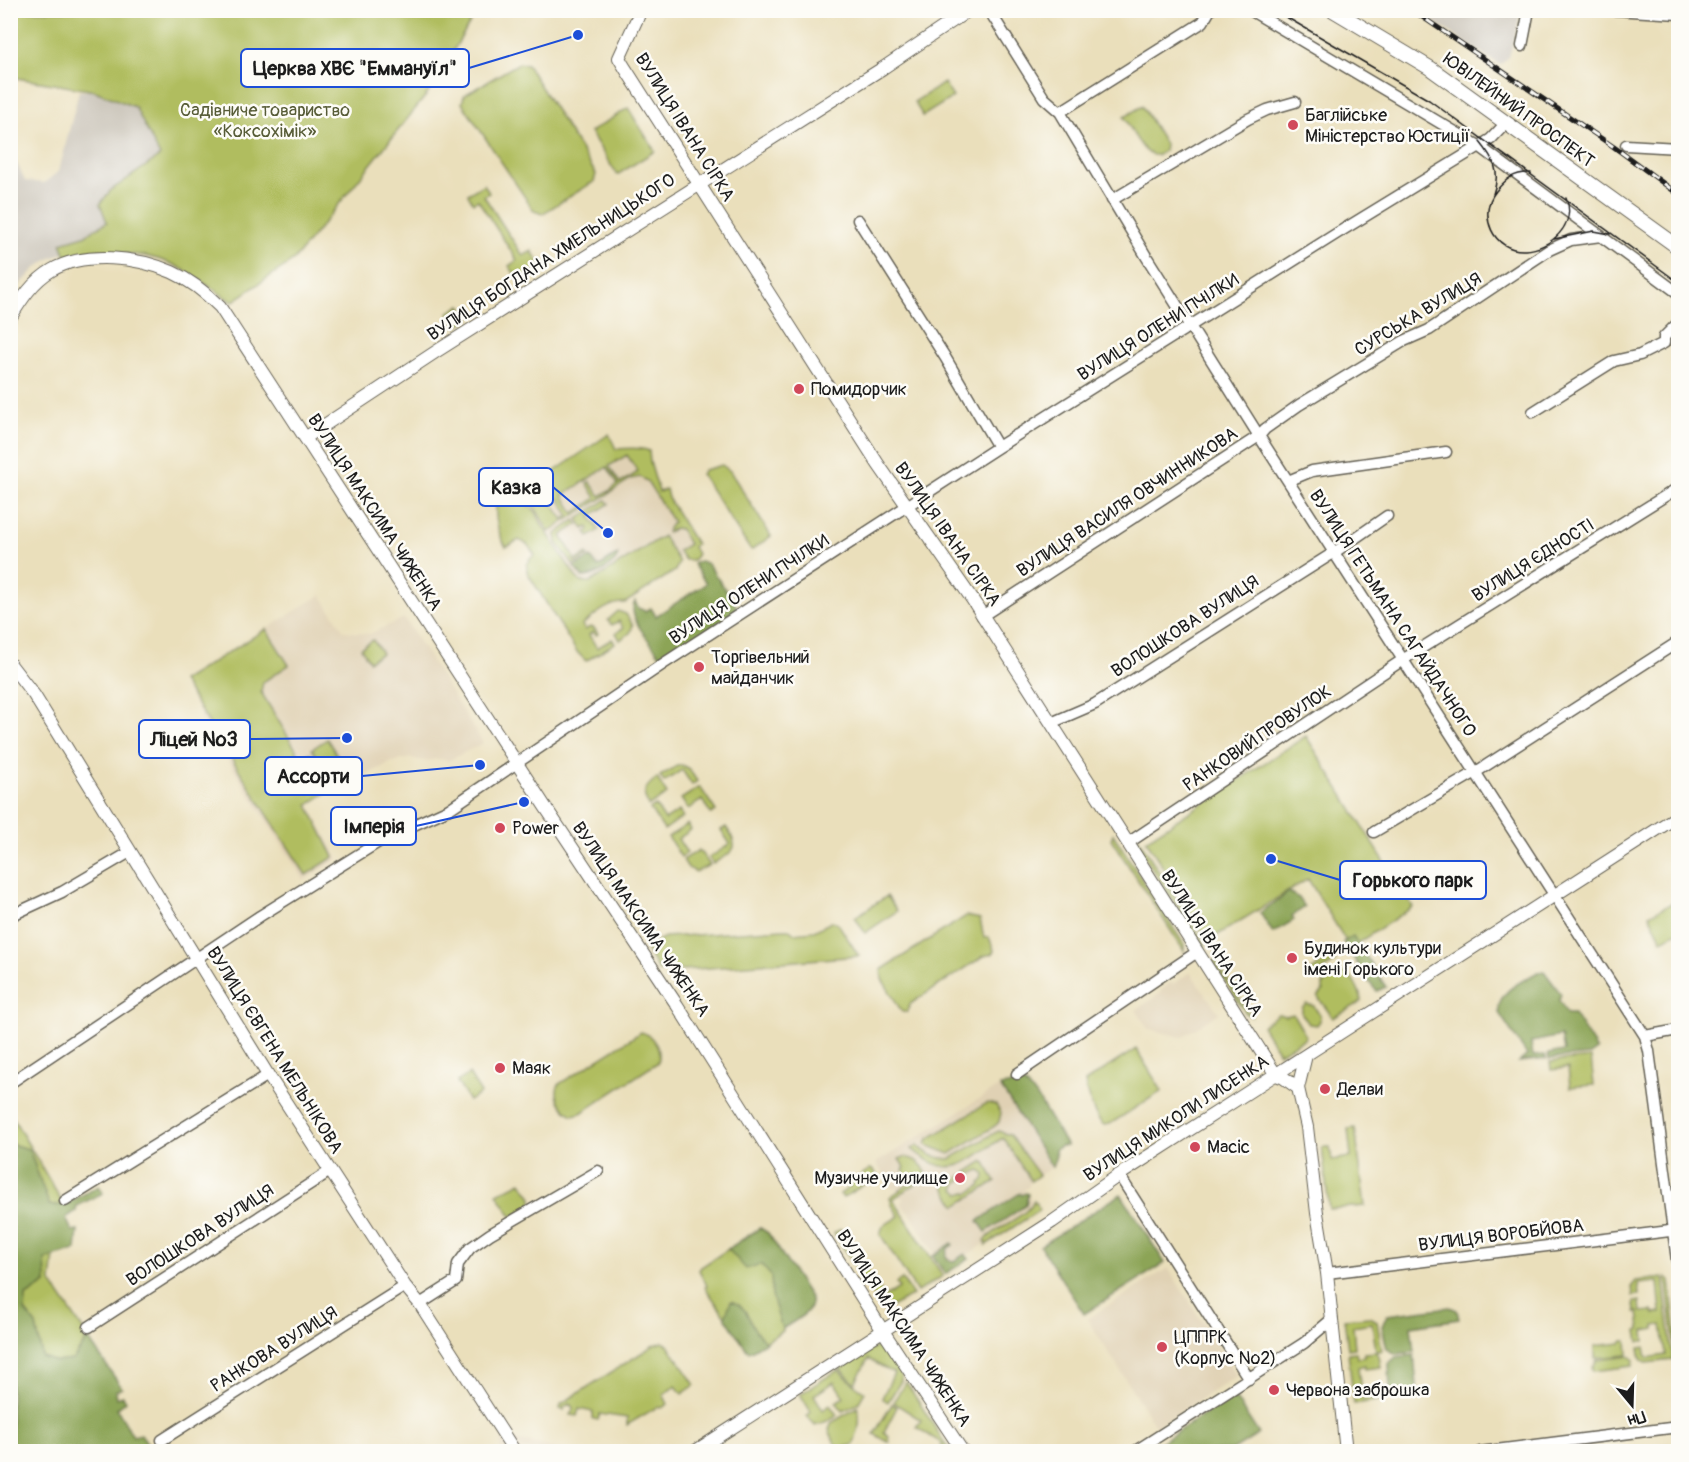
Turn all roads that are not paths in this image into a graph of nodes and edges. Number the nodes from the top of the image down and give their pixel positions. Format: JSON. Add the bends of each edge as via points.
{"nodes":[{"id":1,"x":641,"y":10,"type":"edge"},
{"id":2,"x":969,"y":10,"type":"edge"},
{"id":3,"x":989,"y":10,"type":"edge"},
{"id":4,"x":1210,"y":10,"type":"edge"},
{"id":5,"x":1250,"y":10,"type":"edge"},
{"id":6,"x":1333,"y":10,"type":"edge"},
{"id":7,"x":1529,"y":10,"type":"edge"},
{"id":8,"x":1614,"y":10,"type":"edge"},
{"id":9,"x":1678,"y":14,"type":"edge"},
{"id":10,"x":1522,"y":46,"type":"dead end"},
{"id":11,"x":1295,"y":102,"type":"dead end"},
{"id":12,"x":1060,"y":112,"type":"junction"},
{"id":13,"x":1506,"y":123,"type":"junction"},
{"id":14,"x":1626,"y":145,"type":"dead end"},
{"id":15,"x":1479,"y":146,"type":"junction"},
{"id":16,"x":1678,"y":148,"type":"edge"},
{"id":17,"x":699,"y":185,"type":"junction"},
{"id":18,"x":1112,"y":200,"type":"junction"},
{"id":19,"x":858,"y":220,"type":"dead end"},
{"id":20,"x":1601,"y":236,"type":"junction"},
{"id":21,"x":1678,"y":247,"type":"edge"},
{"id":22,"x":1678,"y":293,"type":"edge"},
{"id":23,"x":10,"y":318,"type":"edge"},
{"id":24,"x":1678,"y":323,"type":"edge"},
{"id":25,"x":1190,"y":326,"type":"junction"},
{"id":26,"x":1533,"y":411,"type":"dead end"},
{"id":27,"x":1259,"y":436,"type":"junction"},
{"id":28,"x":305,"y":438,"type":"junction"},
{"id":29,"x":998,"y":447,"type":"junction"},
{"id":30,"x":1446,"y":452,"type":"dead end"},
{"id":31,"x":1288,"y":481,"type":"junction"},
{"id":32,"x":1678,"y":488,"type":"edge"},
{"id":33,"x":906,"y":506,"type":"junction"},
{"id":34,"x":1388,"y":516,"type":"dead end"},
{"id":35,"x":1334,"y":551,"type":"junction"},
{"id":36,"x":982,"y":616,"type":"junction"},
{"id":37,"x":1678,"y":642,"type":"edge"},
{"id":38,"x":1404,"y":659,"type":"junction"},
{"id":39,"x":10,"y":664,"type":"edge"},
{"id":40,"x":1051,"y":723,"type":"junction"},
{"id":41,"x":518,"y":763,"type":"junction"},
{"id":42,"x":1476,"y":772,"type":"junction"},
{"id":43,"x":1678,"y":816,"type":"edge"},
{"id":44,"x":1374,"y":832,"type":"dead end"},
{"id":45,"x":1128,"y":843,"type":"junction"},
{"id":46,"x":130,"y":852,"type":"junction"},
{"id":47,"x":1554,"y":896,"type":"junction"},
{"id":48,"x":10,"y":916,"type":"edge"},
{"id":49,"x":1197,"y":952,"type":"junction"},
{"id":50,"x":196,"y":958,"type":"junction"},
{"id":51,"x":1678,"y":1030,"type":"edge"},
{"id":52,"x":1645,"y":1036,"type":"junction"},
{"id":53,"x":1306,"y":1055,"type":"junction"},
{"id":54,"x":1017,"y":1074,"type":"dead end"},
{"id":55,"x":268,"y":1075,"type":"junction"},
{"id":56,"x":1276,"y":1075,"type":"junction"},
{"id":57,"x":10,"y":1083,"type":"edge"},
{"id":58,"x":1298,"y":1088,"type":"junction"},
{"id":59,"x":330,"y":1171,"type":"junction"},
{"id":60,"x":598,"y":1171,"type":"dead end"},
{"id":61,"x":1119,"y":1175,"type":"junction"},
{"id":62,"x":64,"y":1202,"type":"dead end"},
{"id":63,"x":1676,"y":1230,"type":"edge"},
{"id":64,"x":1678,"y":1268,"type":"edge"},
{"id":65,"x":1327,"y":1273,"type":"junction"},
{"id":66,"x":405,"y":1286,"type":"junction"},
{"id":67,"x":420,"y":1304,"type":"junction"},
{"id":68,"x":1332,"y":1318,"type":"junction"},
{"id":69,"x":88,"y":1327,"type":"dead end"},
{"id":70,"x":883,"y":1331,"type":"junction"},
{"id":71,"x":1304,"y":1343,"type":"junction"},
{"id":72,"x":1336,"y":1353,"type":"junction"},
{"id":73,"x":1249,"y":1379,"type":"junction"},
{"id":74,"x":1678,"y":1427,"type":"edge"},
{"id":75,"x":162,"y":1440,"type":"dead end"},
{"id":76,"x":515,"y":1452,"type":"edge"},
{"id":77,"x":694,"y":1452,"type":"edge"},
{"id":78,"x":963,"y":1452,"type":"edge"},
{"id":79,"x":1134,"y":1452,"type":"edge"},
{"id":80,"x":1346,"y":1452,"type":"edge"},
{"id":81,"x":1480,"y":1452,"type":"edge"}],
"edges":[{"from":1,"to":17,"type":"street","name":"ВУЛИЦЯ ІВАНА СІРКА","via":[[619,58]]},
{"from":2,"to":17,"type":"street","name":"ВУЛИЦЯ БОГДАНА ХМЕЛЬНИЦЬКОГО"},
{"from":3,"to":12,"type":"street","name":"ВУЛИЦЯ ГЕТЬМАНА САГАЙДАЧНОГО","via":[[1044,98]]},
{"from":4,"to":12,"type":"street","via":[[1203,22]]},
{"from":5,"to":15,"type":"street"},
{"from":6,"to":13,"type":"main road","name":"ЮВІЛЕЙНИЙ ПРОСПЕКТ","via":[[1430,68]]},
{"from":7,"to":10,"type":"street"},
{"from":8,"to":9,"type":"street"},
{"from":11,"to":18,"type":"street","via":[[1248,119]]},
{"from":12,"to":18,"type":"street","name":"ВУЛИЦЯ ГЕТЬМАНА САГАЙДАЧНОГО"},
{"from":13,"to":15,"type":"street","name":"ВУЛИЦЯ ОЛЕНИ ПЧІЛКИ"},
{"from":13,"to":21,"type":"main road","name":"ЮВІЛЕЙНИЙ ПРОСПЕКТ"},
{"from":14,"to":16,"type":"street"},
{"from":15,"to":20,"type":"street"},
{"from":15,"to":25,"type":"street","name":"ВУЛИЦЯ ОЛЕНИ ПЧІЛКИ"},
{"from":17,"to":28,"type":"street","name":"ВУЛИЦЯ БОГДАНА ХМЕЛЬНИЦЬКОГО"},
{"from":17,"to":33,"type":"street","name":"ВУЛИЦЯ ІВАНА СІРКА"},
{"from":18,"to":25,"type":"street","name":"ВУЛИЦЯ ГЕТЬМАНА САГАЙДАЧНОГО"},
{"from":19,"to":29,"type":"street"},
{"from":20,"to":22,"type":"street"},
{"from":20,"to":27,"type":"street","name":"СУРСЬКА ВУЛИЦЯ","via":[[1571,240],[1549,250],[1429,330],[1299,405]]},
{"from":23,"to":28,"type":"street","name":"ВУЛИЦЯ МАКСИМА ЧИЖЕНКА","via":[[32,285],[52,270],[74,261],[128,260],[172,272],[210,297],[227,318]]},
{"from":24,"to":26,"type":"street","via":[[1664,336],[1664,343],[1640,355],[1614,360]]},
{"from":25,"to":27,"type":"street","name":"ВУЛИЦЯ ГЕТЬМАНА САГАЙДАЧНОГО"},
{"from":25,"to":29,"type":"street","name":"ВУЛИЦЯ ОЛЕНИ ПЧІЛКИ"},
{"from":27,"to":31,"type":"street","name":"ВУЛИЦЯ ГЕТЬМАНА САГАЙДАЧНОГО"},
{"from":27,"to":36,"type":"street","name":"ВУЛИЦЯ ВАСИЛЯ ОВЧИННИКОВА"},
{"from":28,"to":41,"type":"street","name":"ВУЛИЦЯ МАКСИМА ЧИЖЕНКА"},
{"from":29,"to":33,"type":"street","name":"ВУЛИЦЯ ОЛЕНИ ПЧІЛКИ"},
{"from":30,"to":31,"type":"street","via":[[1312,471]]},
{"from":31,"to":35,"type":"street","name":"ВУЛИЦЯ ГЕТЬМАНА САГАЙДАЧНОГО"},
{"from":32,"to":38,"type":"street","name":"ВУЛИЦЯ ЄДНОСТІ"},
{"from":33,"to":36,"type":"street","name":"ВУЛИЦЯ ІВАНА СІРКА"},
{"from":33,"to":41,"type":"street","name":"ВУЛИЦЯ ОЛЕНИ ПЧІЛКИ"},
{"from":34,"to":35,"type":"street","name":"ВОЛОШКОВА ВУЛИЦЯ"},
{"from":35,"to":38,"type":"street","name":"ВУЛИЦЯ ГЕТЬМАНА САГАЙДАЧНОГО"},
{"from":35,"to":40,"type":"street","name":"ВОЛОШКОВА ВУЛИЦЯ","via":[[1095,704]]},
{"from":36,"to":40,"type":"street","name":"ВУЛИЦЯ ІВАНА СІРКА"},
{"from":37,"to":42,"type":"street"},
{"from":38,"to":42,"type":"street","name":"ВУЛИЦЯ ГЕТЬМАНА САГАЙДАЧНОГО"},
{"from":38,"to":45,"type":"street","name":"РАНКОВИЙ ПРОВУЛОК"},
{"from":39,"to":46,"type":"street","name":"ВУЛИЦЯ ЄВГЕНА МЕЛЬНІКОВА","via":[[34,695]]},
{"from":40,"to":45,"type":"street","name":"ВУЛИЦЯ ІВАНА СІРКА"},
{"from":41,"to":50,"type":"street","name":"ВУЛИЦЯ ОЛЕНИ ПЧІЛКИ","via":[[449,809],[385,838]]},
{"from":41,"to":70,"type":"street","name":"ВУЛИЦЯ МАКСИМА ЧИЖЕНКА","via":[[678,1005]]},
{"from":42,"to":44,"type":"street"},
{"from":42,"to":47,"type":"street","name":"ВУЛИЦЯ ГЕТЬМАНА САГАЙДАЧНОГО"},
{"from":43,"to":47,"type":"street","name":"ВУЛИЦЯ МИКОЛИ ЛИСЕНКА"},
{"from":45,"to":49,"type":"street","name":"ВУЛИЦЯ ІВАНА СІРКА"},
{"from":46,"to":48,"type":"street","via":[[62,892]]},
{"from":46,"to":50,"type":"street","name":"ВУЛИЦЯ ЄВГЕНА МЕЛЬНІКОВА"},
{"from":47,"to":52,"type":"street","name":"ВУЛИЦЯ ГЕТЬМАНА САГАЙДАЧНОГО"},
{"from":47,"to":53,"type":"street","name":"ВУЛИЦЯ МИКОЛИ ЛИСЕНКА"},
{"from":49,"to":54,"type":"street"},
{"from":49,"to":56,"type":"street","name":"ВУЛИЦЯ ІВАНА СІРКА"},
{"from":50,"to":55,"type":"street","name":"ВУЛИЦЯ ЄВГЕНА МЕЛЬНІКОВА"},
{"from":50,"to":57,"type":"street","name":"ВУЛИЦЯ ОЛЕНИ ПЧІЛКИ"},
{"from":51,"to":52,"type":"street"},
{"from":52,"to":63,"type":"street","name":"ВУЛИЦЯ ГЕТЬМАНА САГАЙДАЧНОГО"},
{"from":53,"to":56,"type":"street","name":"ВУЛИЦЯ МИКОЛИ ЛИСЕНКА"},
{"from":53,"to":58,"type":"street"},
{"from":55,"to":59,"type":"street","name":"ВУЛИЦЯ ЄВГЕНА МЕЛЬНІКОВА"},
{"from":55,"to":62,"type":"street"},
{"from":56,"to":58,"type":"street"},
{"from":56,"to":61,"type":"street","name":"ВУЛИЦЯ МИКОЛИ ЛИСЕНКА"},
{"from":58,"to":65,"type":"street"},
{"from":59,"to":66,"type":"street","name":"ВУЛИЦЯ ЄВГЕНА МЕЛЬНІКОВА"},
{"from":59,"to":69,"type":"street","name":"ВОЛОШКОВА ВУЛИЦЯ"},
{"from":60,"to":67,"type":"street","via":[[490,1233],[470,1248],[458,1264],[456,1281]]},
{"from":61,"to":70,"type":"street","name":"ВУЛИЦЯ МИКОЛИ ЛИСЕНКА"},
{"from":61,"to":73,"type":"street"},
{"from":63,"to":64,"type":"street","name":"ВУЛИЦЯ ГЕТЬМАНА САГАЙДАЧНОГО"},
{"from":63,"to":65,"type":"street","name":"ВУЛИЦЯ ВОРОБЙОВА"},
{"from":65,"to":68,"type":"street"},
{"from":66,"to":67,"type":"street","name":"ВУЛИЦЯ ЄВГЕНА МЕЛЬНІКОВА"},
{"from":66,"to":75,"type":"street","name":"РАНКОВА ВУЛИЦЯ"},
{"from":67,"to":76,"type":"street","name":"ВУЛИЦЯ ЄВГЕНА МЕЛЬНІКОВА"},
{"from":68,"to":71,"type":"street"},
{"from":68,"to":72,"type":"street"},
{"from":70,"to":77,"type":"street","name":"ВУЛИЦЯ МИКОЛИ ЛИСЕНКА"},
{"from":70,"to":78,"type":"street","name":"ВУЛИЦЯ МАКСИМА ЧИЖЕНКА"},
{"from":71,"to":72,"type":"street","via":[[1323,1337]]},
{"from":71,"to":73,"type":"street"},
{"from":72,"to":80,"type":"street"},
{"from":73,"to":79,"type":"street"},
{"from":74,"to":81,"type":"street"}]}
